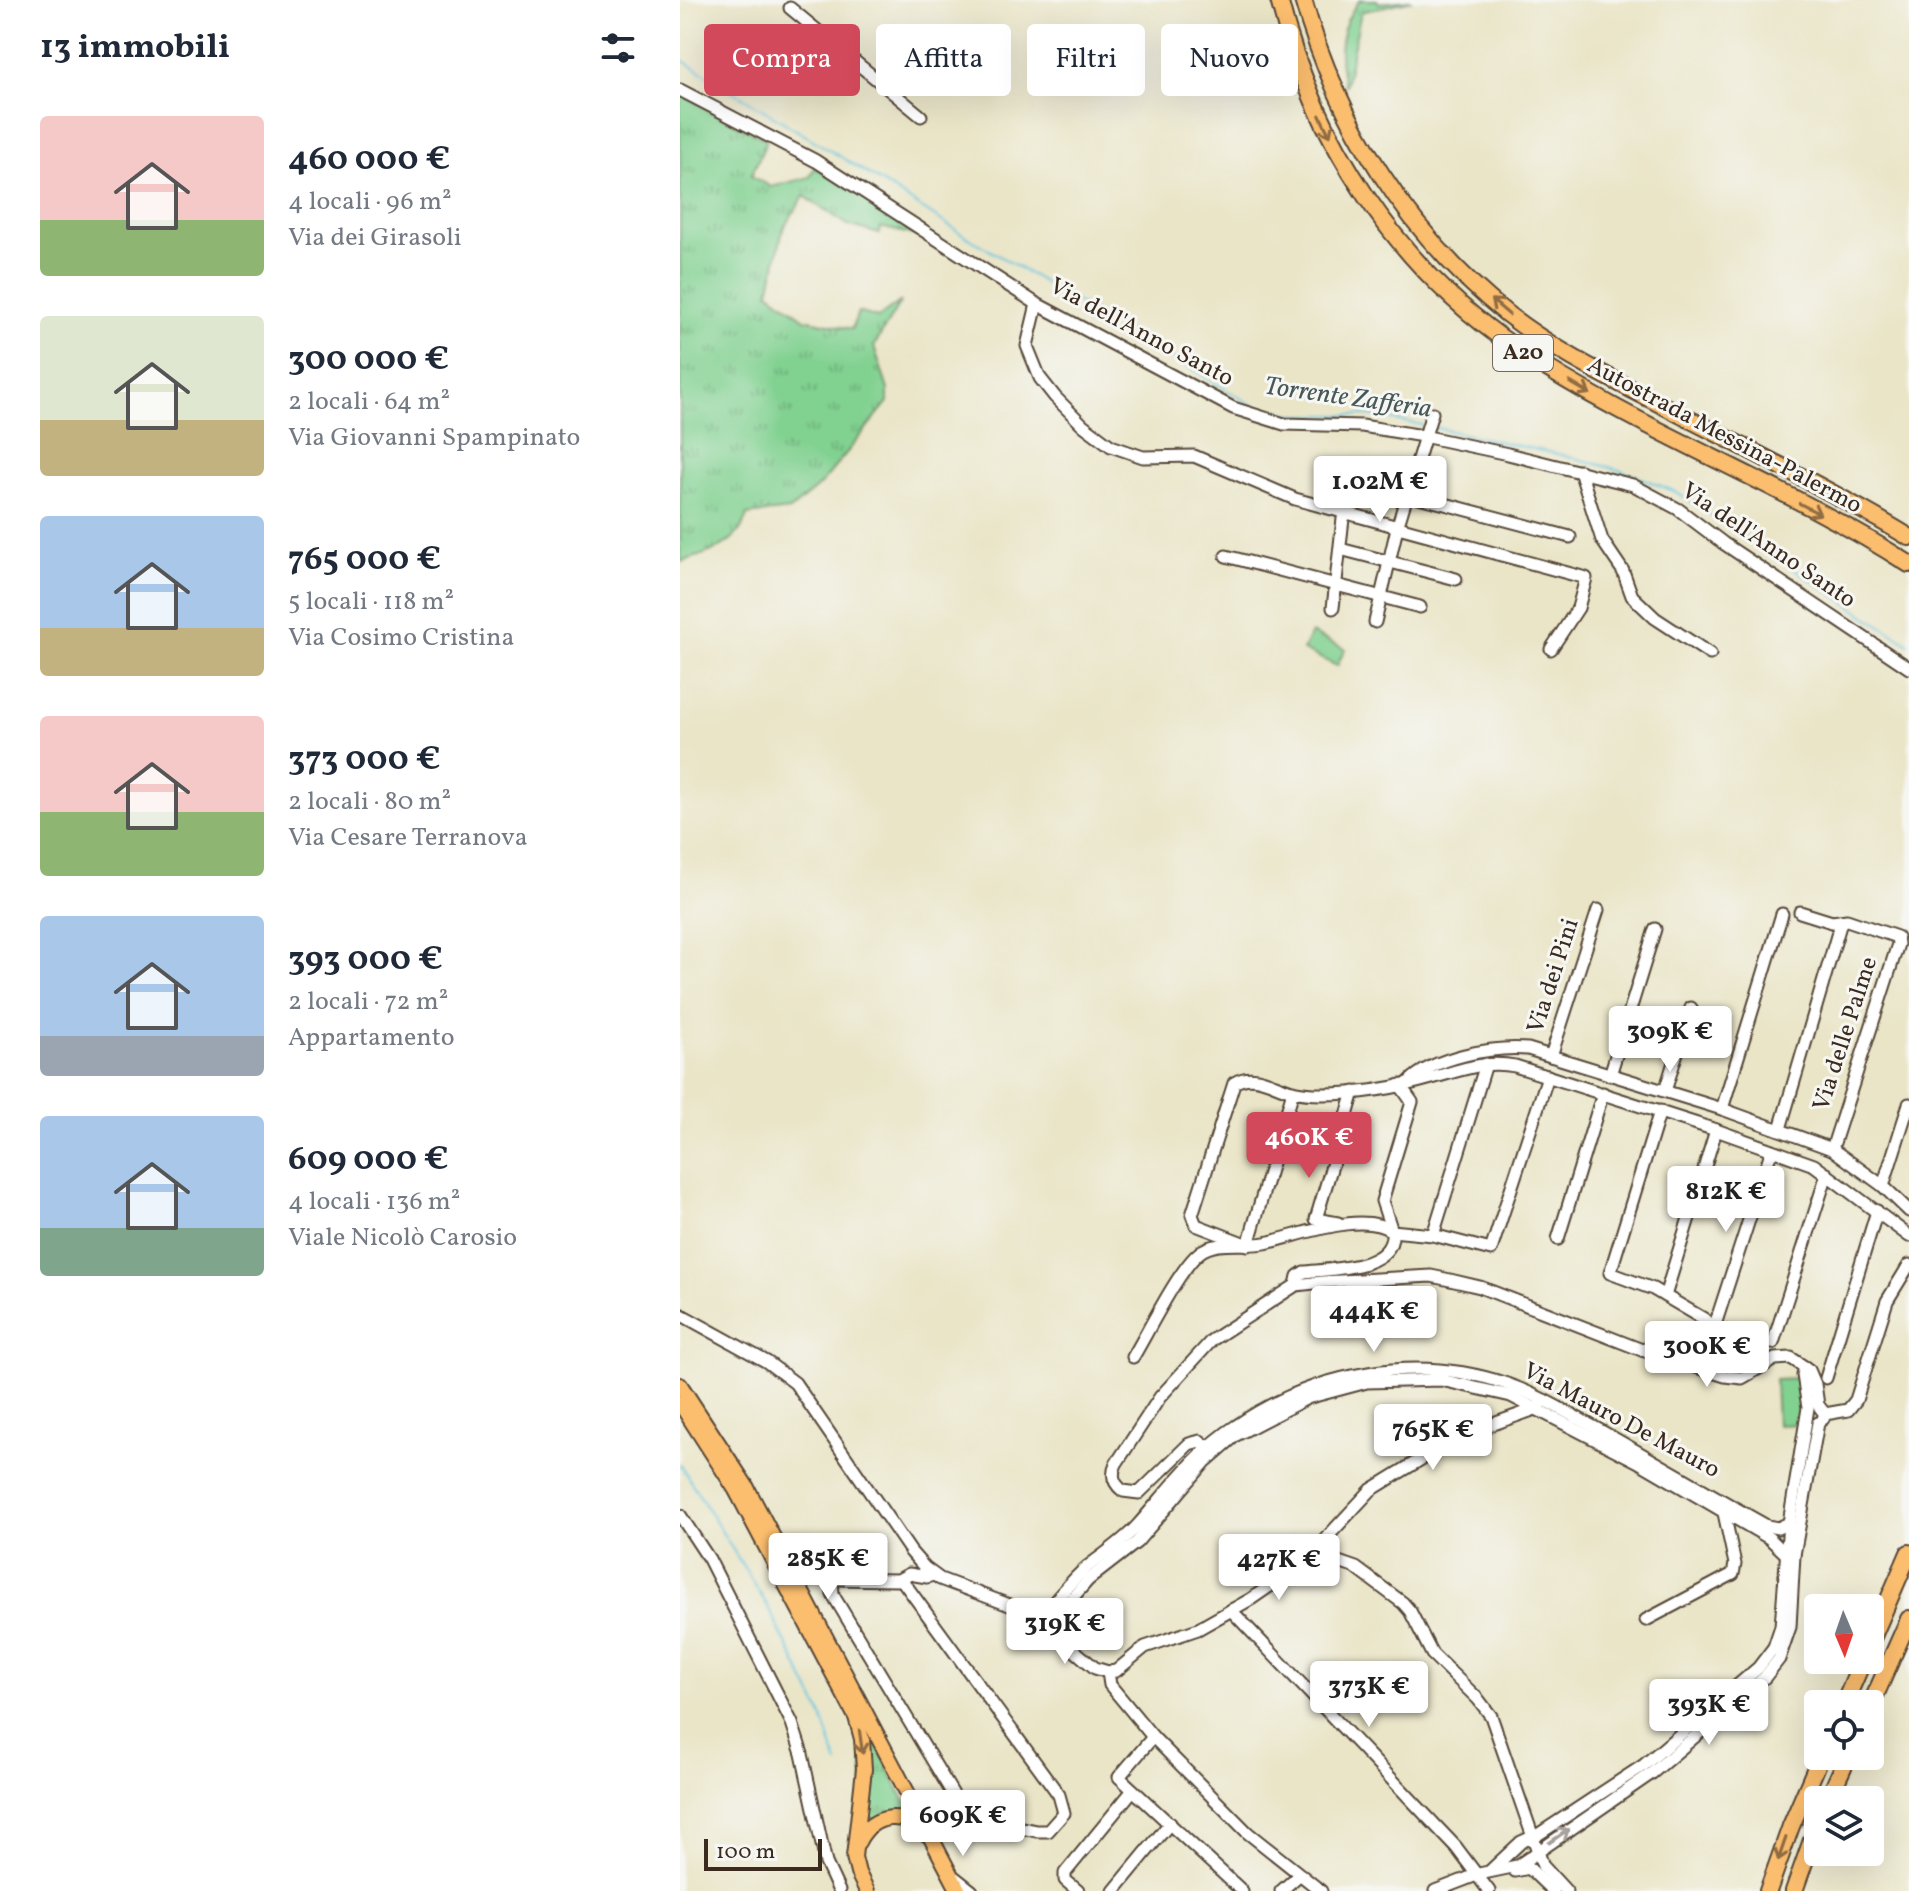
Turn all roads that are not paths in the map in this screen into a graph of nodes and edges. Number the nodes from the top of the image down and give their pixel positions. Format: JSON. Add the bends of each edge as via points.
{"nodes":[{"id":1,"x":1279,"y":0,"type":"edge"},
{"id":2,"x":1303,"y":0,"type":"edge"},
{"id":3,"x":790,"y":8,"type":"dead end"},
{"id":4,"x":680,"y":90,"type":"edge"},
{"id":5,"x":921,"y":116,"type":"dead end"},
{"id":6,"x":1037,"y":304,"type":"junction"},
{"id":7,"x":1431,"y":416,"type":"dead end"},
{"id":8,"x":1424,"y":435,"type":"junction"},
{"id":9,"x":1580,"y":471,"type":"junction"},
{"id":10,"x":1407,"y":495,"type":"junction"},
{"id":11,"x":1342,"y":512,"type":"junction"},
{"id":12,"x":1397,"y":528,"type":"junction"},
{"id":13,"x":1570,"y":537,"type":"dead end"},
{"id":14,"x":1909,"y":537,"type":"edge"},
{"id":15,"x":1340,"y":549,"type":"junction"},
{"id":16,"x":1226,"y":556,"type":"dead end"},
{"id":17,"x":1389,"y":562,"type":"junction"},
{"id":18,"x":1909,"y":564,"type":"edge"},
{"id":19,"x":1456,"y":579,"type":"dead end"},
{"id":20,"x":1336,"y":585,"type":"junction"},
{"id":21,"x":1380,"y":597,"type":"junction"},
{"id":22,"x":1420,"y":607,"type":"dead end"},
{"id":23,"x":1333,"y":608,"type":"dead end"},
{"id":24,"x":1375,"y":622,"type":"dead end"},
{"id":25,"x":1551,"y":649,"type":"dead end"},
{"id":26,"x":1710,"y":654,"type":"dead end"},
{"id":27,"x":1909,"y":668,"type":"edge"},
{"id":28,"x":1598,"y":910,"type":"dead end"},
{"id":29,"x":1800,"y":912,"type":"dead end"},
{"id":30,"x":1782,"y":914,"type":"dead end"},
{"id":31,"x":1841,"y":922,"type":"junction"},
{"id":32,"x":1655,"y":929,"type":"dead end"},
{"id":33,"x":1691,"y":1008,"type":"dead end"},
{"id":34,"x":1551,"y":1056,"type":"junction"},
{"id":35,"x":1486,"y":1064,"type":"junction"},
{"id":36,"x":1610,"y":1075,"type":"junction"},
{"id":37,"x":1548,"y":1076,"type":"junction"},
{"id":38,"x":1404,"y":1084,"type":"junction"},
{"id":39,"x":1293,"y":1091,"type":"junction"},
{"id":40,"x":1665,"y":1091,"type":"junction"},
{"id":41,"x":1354,"y":1092,"type":"junction"},
{"id":42,"x":1603,"y":1093,"type":"junction"},
{"id":43,"x":1909,"y":1104,"type":"edge"},
{"id":44,"x":1722,"y":1109,"type":"junction"},
{"id":45,"x":1660,"y":1111,"type":"junction"},
{"id":46,"x":1780,"y":1129,"type":"junction"},
{"id":47,"x":1716,"y":1130,"type":"junction"},
{"id":48,"x":1832,"y":1149,"type":"junction"},
{"id":49,"x":1771,"y":1152,"type":"junction"},
{"id":50,"x":1827,"y":1174,"type":"junction"},
{"id":51,"x":1883,"y":1186,"type":"junction"},
{"id":52,"x":1877,"y":1211,"type":"junction"},
{"id":53,"x":1909,"y":1211,"type":"edge"},
{"id":54,"x":1349,"y":1225,"type":"junction"},
{"id":55,"x":1392,"y":1231,"type":"junction"},
{"id":56,"x":1433,"y":1235,"type":"junction"},
{"id":57,"x":1909,"y":1236,"type":"edge"},
{"id":58,"x":1558,"y":1239,"type":"dead end"},
{"id":59,"x":1248,"y":1245,"type":"junction"},
{"id":60,"x":1909,"y":1265,"type":"edge"},
{"id":61,"x":1296,"y":1285,"type":"junction"},
{"id":62,"x":1665,"y":1296,"type":"junction"},
{"id":63,"x":680,"y":1314,"type":"edge"},
{"id":64,"x":1714,"y":1328,"type":"junction"},
{"id":65,"x":1642,"y":1350,"type":"junction"},
{"id":66,"x":1133,"y":1357,"type":"dead end"},
{"id":67,"x":1762,"y":1364,"type":"junction"},
{"id":68,"x":1826,"y":1378,"type":"dead end"},
{"id":69,"x":680,"y":1385,"type":"edge"},
{"id":70,"x":680,"y":1403,"type":"edge"},
{"id":71,"x":1540,"y":1404,"type":"junction"},
{"id":72,"x":1815,"y":1413,"type":"junction"},
{"id":73,"x":1208,"y":1448,"type":"junction"},
{"id":74,"x":1724,"y":1513,"type":"junction"},
{"id":75,"x":680,"y":1515,"type":"edge"},
{"id":76,"x":1794,"y":1523,"type":"junction"},
{"id":77,"x":1909,"y":1553,"type":"edge"},
{"id":78,"x":1790,"y":1554,"type":"junction"},
{"id":79,"x":1312,"y":1560,"type":"junction"},
{"id":80,"x":793,"y":1574,"type":"junction"},
{"id":81,"x":933,"y":1575,"type":"junction"},
{"id":82,"x":830,"y":1579,"type":"junction"},
{"id":83,"x":902,"y":1580,"type":"junction"},
{"id":84,"x":796,"y":1593,"type":"junction"},
{"id":85,"x":1231,"y":1610,"type":"junction"},
{"id":86,"x":1884,"y":1611,"type":"edge"},
{"id":87,"x":1909,"y":1619,"type":"edge"},
{"id":88,"x":1646,"y":1620,"type":"dead end"},
{"id":89,"x":1043,"y":1624,"type":"junction"},
{"id":90,"x":1108,"y":1672,"type":"junction"},
{"id":91,"x":1878,"y":1690,"type":"edge"},
{"id":92,"x":1153,"y":1737,"type":"junction"},
{"id":93,"x":1815,"y":1770,"type":"edge"},
{"id":94,"x":1133,"y":1790,"type":"junction"},
{"id":95,"x":1170,"y":1823,"type":"junction"},
{"id":96,"x":1531,"y":1838,"type":"junction"},
{"id":97,"x":934,"y":1843,"type":"junction"},
{"id":98,"x":855,"y":1848,"type":"junction"},
{"id":99,"x":1537,"y":1852,"type":"junction"},
{"id":100,"x":1804,"y":1863,"type":"edge"},
{"id":101,"x":1497,"y":1871,"type":"junction"},
{"id":102,"x":949,"y":1873,"type":"junction"},
{"id":103,"x":1479,"y":1874,"type":"junction"},
{"id":104,"x":1298,"y":1876,"type":"dead end"},
{"id":105,"x":839,"y":1891,"type":"edge"},
{"id":106,"x":867,"y":1891,"type":"edge"},
{"id":107,"x":959,"y":1891,"type":"edge"},
{"id":108,"x":972,"y":1891,"type":"edge"},
{"id":109,"x":1078,"y":1891,"type":"edge"},
{"id":110,"x":1114,"y":1891,"type":"edge"},
{"id":111,"x":1242,"y":1891,"type":"edge"},
{"id":112,"x":1281,"y":1891,"type":"edge"},
{"id":113,"x":1321,"y":1891,"type":"edge"},
{"id":114,"x":1435,"y":1891,"type":"edge"},
{"id":115,"x":1492,"y":1891,"type":"edge"},
{"id":116,"x":1553,"y":1891,"type":"edge"},
{"id":117,"x":1566,"y":1891,"type":"edge"},
{"id":118,"x":1768,"y":1891,"type":"edge"},
{"id":119,"x":1794,"y":1891,"type":"edge"}],
"edges":[{"from":1,"to":18,"type":"highway","name":"Autostrada Messina-Palermo","number":"A20","one_way":true,"via":[[1305,82],[1338,152],[1401,244],[1455,300],[1513,347],[1562,377]]},
{"from":14,"to":2,"type":"highway","name":"Autostrada Messina-Palermo","number":"A20","one_way":true,"via":[[1573,358],[1470,283],[1421,231],[1378,171],[1336,93]]},
{"from":3,"to":5,"type":"street"},
{"from":4,"to":6,"type":"street","name":"Via dell'Anno Santo","via":[[816,161]]},
{"from":6,"to":8,"type":"street","name":"Via dell'Anno Santo","via":[[1255,416],[1295,425],[1362,426]]},
{"from":6,"to":11,"type":"street","via":[[1027,341],[1032,361],[1055,397],[1105,442],[1143,457],[1199,457],[1286,496]]},
{"from":7,"to":8,"type":"street"},
{"from":8,"to":9,"type":"street","name":"Via dell'Anno Santo"},
{"from":8,"to":10,"type":"street"},
{"from":9,"to":26,"type":"street","via":[[1602,540],[1636,602]]},
{"from":9,"to":27,"type":"street","name":"Via dell'Anno Santo","via":[[1633,485],[1678,509]]},
{"from":10,"to":11,"type":"street","via":[[1348,474]]},
{"from":10,"to":12,"type":"street"},
{"from":10,"to":13,"type":"street"},
{"from":11,"to":12,"type":"street"},
{"from":11,"to":15,"type":"street"},
{"from":12,"to":17,"type":"street"},
{"from":12,"to":25,"type":"street","via":[[1586,578],[1578,608]]},
{"from":15,"to":17,"type":"street"},
{"from":15,"to":20,"type":"street"},
{"from":16,"to":20,"type":"street"},
{"from":17,"to":19,"type":"street"},
{"from":17,"to":21,"type":"street"},
{"from":20,"to":21,"type":"street"},
{"from":20,"to":23,"type":"street"},
{"from":21,"to":22,"type":"street"},
{"from":21,"to":24,"type":"street"},
{"from":28,"to":34,"type":"street","name":"Via dei Pini"},
{"from":29,"to":31,"type":"street","name":"Via delle Palme"},
{"from":30,"to":44,"type":"street"},
{"from":31,"to":46,"type":"street"},
{"from":31,"to":48,"type":"street","name":"Via delle Palme","via":[[1891,934],[1898,944]]},
{"from":32,"to":36,"type":"street"},
{"from":33,"to":40,"type":"street"},
{"from":34,"to":36,"type":"street"},
{"from":34,"to":38,"type":"street","via":[[1513,1047],[1481,1051],[1424,1070]]},
{"from":35,"to":37,"type":"street"},
{"from":35,"to":38,"type":"street"},
{"from":35,"to":56,"type":"street"},
{"from":36,"to":40,"type":"street"},
{"from":37,"to":42,"type":"street"},
{"from":37,"to":56,"type":"street","via":[[1491,1250]]},
{"from":38,"to":41,"type":"street"},
{"from":38,"to":55,"type":"street","via":[[1412,1102],[1382,1201]]},
{"from":39,"to":41,"type":"street"},
{"from":39,"to":59,"type":"street"},
{"from":39,"to":59,"type":"street","via":[[1254,1077],[1234,1083],[1192,1215],[1196,1225]]},
{"from":40,"to":44,"type":"street"},
{"from":41,"to":54,"type":"street","via":[[1316,1219]]},
{"from":42,"to":45,"type":"street"},
{"from":42,"to":58,"type":"street"},
{"from":43,"to":51,"type":"street"},
{"from":44,"to":46,"type":"street"},
{"from":45,"to":47,"type":"street"},
{"from":45,"to":62,"type":"street","via":[[1610,1273]]},
{"from":46,"to":48,"type":"street"},
{"from":47,"to":49,"type":"street"},
{"from":47,"to":62,"type":"street"},
{"from":48,"to":51,"type":"street"},
{"from":49,"to":50,"type":"street"},
{"from":49,"to":64,"type":"street"},
{"from":50,"to":52,"type":"street"},
{"from":50,"to":64,"type":"street","via":[[1773,1343]]},
{"from":51,"to":53,"type":"street"},
{"from":52,"to":57,"type":"street"},
{"from":52,"to":68,"type":"street"},
{"from":54,"to":55,"type":"street","via":[[1383,1225]]},
{"from":54,"to":59,"type":"street"},
{"from":55,"to":56,"type":"street"},
{"from":55,"to":61,"type":"street","via":[[1386,1251],[1364,1264],[1304,1272]]},
{"from":59,"to":66,"type":"street","via":[[1230,1243],[1201,1251]]},
{"from":60,"to":72,"type":"street","via":[[1887,1301],[1856,1400],[1848,1410]]},
{"from":61,"to":65,"type":"street","via":[[1431,1276],[1480,1287]]},
{"from":61,"to":73,"type":"street","via":[[1201,1349],[1147,1414],[1113,1477],[1123,1491],[1139,1493],[1189,1444],[1200,1441]]},
{"from":62,"to":64,"type":"street"},
{"from":63,"to":81,"type":"street","via":[[795,1383],[911,1552]]},
{"from":65,"to":67,"type":"street","via":[[1672,1340],[1739,1363]]},
{"from":65,"to":67,"type":"street","via":[[1737,1378]]},
{"from":67,"to":72,"type":"street","via":[[1784,1357],[1805,1367]]},
{"from":69,"to":80,"type":"main road","via":[[734,1465]]},
{"from":70,"to":84,"type":"main road"},
{"from":71,"to":73,"type":"street","name":"Via Mauro De Mauro","via":[[1506,1384],[1454,1372],[1370,1372],[1295,1392]]},
{"from":71,"to":74,"type":"street","name":"Via Mauro De Mauro"},
{"from":71,"to":76,"type":"street","name":"Via Mauro De Mauro","via":[[1644,1454],[1767,1526]]},
{"from":71,"to":79,"type":"street","via":[[1457,1437],[1371,1490]]},
{"from":71,"to":89,"type":"street","name":"Via Mauro De Mauro","via":[[1489,1389],[1419,1379],[1358,1383],[1307,1398],[1256,1423],[1218,1450],[1137,1542]]},
{"from":72,"to":76,"type":"street"},
{"from":73,"to":89,"type":"street","name":"Via Mauro De Mauro","via":[[1127,1538],[1079,1574]]},
{"from":74,"to":78,"type":"street","name":"Via Mauro De Mauro"},
{"from":74,"to":88,"type":"street","via":[[1733,1574]]},
{"from":75,"to":105,"type":"street","via":[[709,1559],[792,1723],[823,1853]]},
{"from":76,"to":78,"type":"street"},
{"from":77,"to":86,"type":"highway"},
{"from":78,"to":96,"type":"street","via":[[1781,1626],[1765,1661],[1644,1765]]},
{"from":99,"to":78,"type":"street","one_way":true,"via":[[1652,1773],[1773,1668],[1788,1639]]},
{"from":79,"to":85,"type":"street"},
{"from":79,"to":96,"type":"street","via":[[1330,1559],[1356,1568],[1410,1611],[1432,1654],[1491,1716]]},
{"from":80,"to":82,"type":"street"},
{"from":80,"to":84,"type":"main road"},
{"from":81,"to":83,"type":"street","via":[[909,1574]]},
{"from":81,"to":89,"type":"street","via":[[1010,1604]]},
{"from":82,"to":83,"type":"street"},
{"from":82,"to":83,"type":"street","via":[[833,1595],[966,1816],[1048,1831],[1064,1813],[1059,1795]]},
{"from":82,"to":84,"type":"street"},
{"from":84,"to":97,"type":"main road"},
{"from":84,"to":98,"type":"main road","one_way":true,"via":[[860,1729],[864,1769]]},
{"from":85,"to":90,"type":"street","via":[[1192,1632],[1145,1647]]},
{"from":85,"to":103,"type":"street"},
{"from":87,"to":91,"type":"highway"},
{"from":89,"to":90,"type":"street","via":[[1095,1668]]},
{"from":90,"to":92,"type":"street","via":[[1110,1685]]},
{"from":92,"to":94,"type":"street","via":[[1119,1777]]},
{"from":92,"to":113,"type":"street","via":[[1248,1833]]},
{"from":93,"to":118,"type":"highway","one_way":true},
{"from":94,"to":95,"type":"street"},
{"from":94,"to":109,"type":"street","via":[[1065,1873],[1065,1880]]},
{"from":95,"to":110,"type":"street"},
{"from":95,"to":111,"type":"street"},
{"from":96,"to":99,"type":"street"},
{"from":96,"to":101,"type":"street","via":[[1521,1842]]},
{"from":97,"to":98,"type":"main road","via":[[916,1824],[894,1817],[872,1824]]},
{"from":97,"to":102,"type":"main road"},
{"from":98,"to":106,"type":"main road","via":[[855,1865]]},
{"from":99,"to":101,"type":"street","via":[[1517,1866]]},
{"from":99,"to":117,"type":"street","via":[[1544,1870]]},
{"from":100,"to":119,"type":"highway"},
{"from":101,"to":103,"type":"street"},
{"from":101,"to":115,"type":"street"},
{"from":101,"to":116,"type":"street","via":[[1529,1868]]},
{"from":102,"to":107,"type":"main road"},
{"from":102,"to":108,"type":"street"},
{"from":103,"to":114,"type":"street"},
{"from":103,"to":115,"type":"street"},
{"from":104,"to":112,"type":"street"}]}
